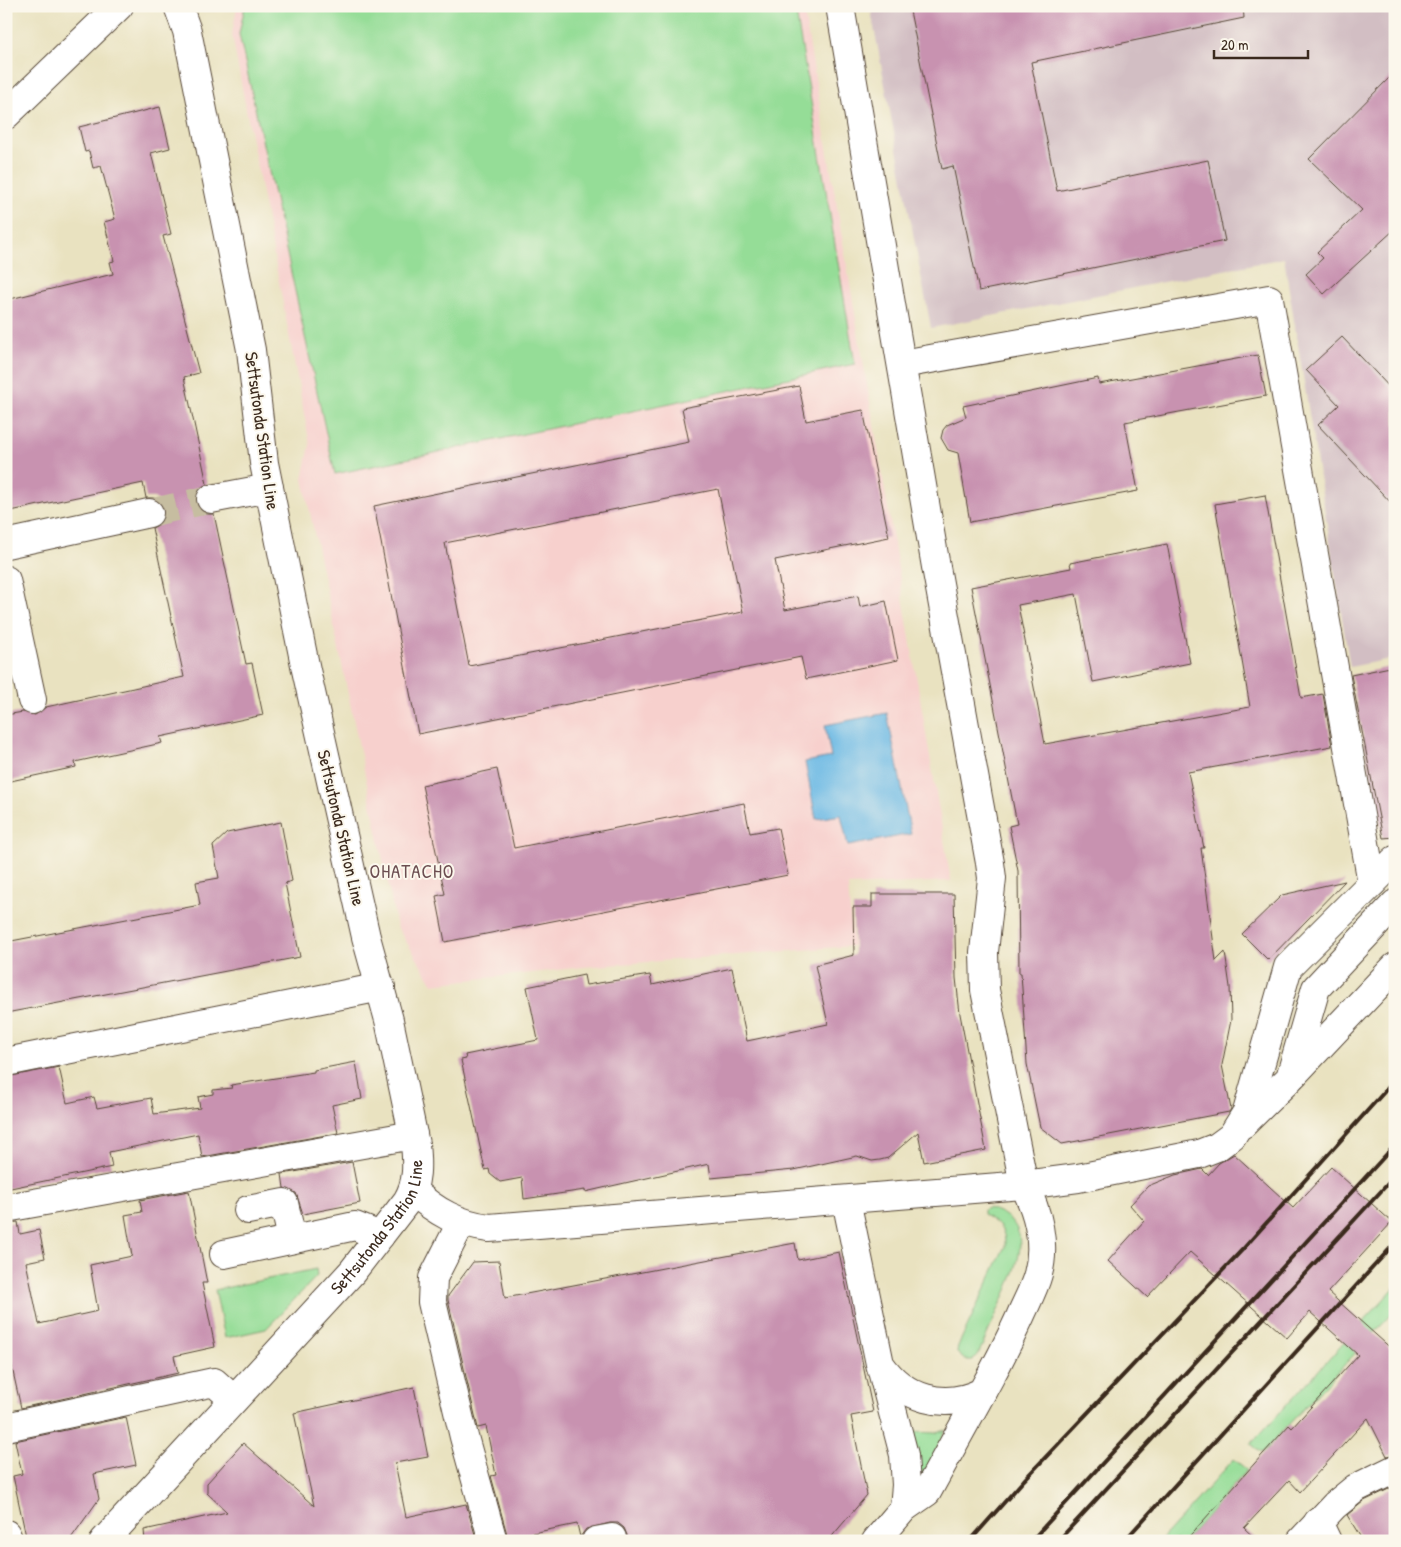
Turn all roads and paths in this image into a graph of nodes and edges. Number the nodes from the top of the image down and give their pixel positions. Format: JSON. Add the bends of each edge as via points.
{"nodes":[{"id":1,"x":119,"y":6,"type":"edge"},
{"id":2,"x":178,"y":6,"type":"edge"},
{"id":3,"x":840,"y":6,"type":"edge"},
{"id":4,"x":6,"y":115,"type":"edge"},
{"id":5,"x":902,"y":364,"type":"junction"},
{"id":6,"x":269,"y":488,"type":"junction"},
{"id":7,"x":211,"y":499,"type":"tunnel mouth"},
{"id":8,"x":149,"y":513,"type":"tunnel mouth"},
{"id":9,"x":6,"y":544,"type":"edge"},
{"id":10,"x":6,"y":580,"type":"edge"},
{"id":11,"x":32,"y":700,"type":"dead end"},
{"id":12,"x":1395,"y":860,"type":"edge"},
{"id":13,"x":1372,"y":883,"type":"junction"},
{"id":14,"x":1395,"y":904,"type":"edge"},
{"id":15,"x":1395,"y":967,"type":"edge"},
{"id":16,"x":381,"y":987,"type":"junction"},
{"id":17,"x":6,"y":1062,"type":"edge"},
{"id":18,"x":1290,"y":1078,"type":"junction"},
{"id":19,"x":1238,"y":1128,"type":"junction"},
{"id":20,"x":413,"y":1135,"type":"junction"},
{"id":21,"x":1024,"y":1185,"type":"junction"},
{"id":22,"x":413,"y":1191,"type":"junction"},
{"id":23,"x":846,"y":1200,"type":"junction"},
{"id":24,"x":259,"y":1206,"type":"dead end"},
{"id":25,"x":6,"y":1208,"type":"edge"},
{"id":26,"x":461,"y":1223,"type":"junction"},
{"id":27,"x":380,"y":1236,"type":"junction"},
{"id":28,"x":292,"y":1239,"type":"junction"},
{"id":29,"x":231,"y":1248,"type":"dead end"},
{"id":30,"x":880,"y":1364,"type":"junction"},
{"id":31,"x":982,"y":1392,"type":"junction"},
{"id":32,"x":233,"y":1399,"type":"junction"},
{"id":33,"x":6,"y":1426,"type":"edge"},
{"id":34,"x":1395,"y":1469,"type":"edge"},
{"id":35,"x":904,"y":1508,"type":"junction"},
{"id":36,"x":6,"y":1534,"type":"edge"},
{"id":37,"x":1315,"y":1535,"type":"edge"},
{"id":38,"x":9,"y":1541,"type":"edge"},
{"id":39,"x":104,"y":1541,"type":"edge"},
{"id":40,"x":493,"y":1541,"type":"edge"},
{"id":41,"x":876,"y":1541,"type":"edge"}],
"edges":[{"from":1,"to":4,"type":"main road"},
{"from":2,"to":6,"type":"main road","name":"Settsutonda Station Line","via":[[187,31],[251,350]]},
{"from":3,"to":5,"type":"main road"},
{"from":5,"to":13,"type":"main road","via":[[1269,299]]},
{"from":5,"to":21,"type":"main road","via":[[990,863],[992,878],[984,952],[984,990]]},
{"from":6,"to":7,"type":"main road"},
{"from":6,"to":16,"type":"main road","name":"Settsutonda Station Line","via":[[334,798]]},
{"from":8,"to":9,"type":"main road"},
{"from":10,"to":11,"type":"main road"},
{"from":12,"to":13,"type":"main road"},
{"from":13,"to":19,"type":"main road","via":[[1288,968],[1247,1112]]},
{"from":14,"to":18,"type":"main road","via":[[1316,988]]},
{"from":15,"to":18,"type":"main road"},
{"from":16,"to":17,"type":"main road"},
{"from":16,"to":20,"type":"main road","name":"Settsutonda Station Line"},
{"from":18,"to":19,"type":"main road"},
{"from":19,"to":21,"type":"main road","via":[[1217,1147],[1199,1154],[1078,1178]]},
{"from":20,"to":22,"type":"main road","name":"Settsutonda Station Line","via":[[417,1164]]},
{"from":20,"to":25,"type":"main road"},
{"from":21,"to":23,"type":"main road"},
{"from":21,"to":31,"type":"main road","via":[[1034,1206],[1039,1229],[1038,1275],[1004,1354]]},
{"from":22,"to":26,"type":"main road","via":[[437,1211]]},
{"from":22,"to":27,"type":"main road","name":"Settsutonda Station Line"},
{"from":23,"to":26,"type":"main road","via":[[489,1228]]},
{"from":23,"to":30,"type":"main road"},
{"from":24,"to":28,"type":"main road","via":[[284,1203]]},
{"from":26,"to":40,"type":"main road","via":[[433,1278],[432,1302]]},
{"from":27,"to":28,"type":"main road","via":[[355,1226]]},
{"from":27,"to":32,"type":"main road","name":"Settsutonda Station Line","via":[[352,1272]]},
{"from":28,"to":29,"type":"main road"},
{"from":30,"to":31,"type":"main road","via":[[897,1384],[919,1397],[958,1401]]},
{"from":30,"to":35,"type":"main road","via":[[902,1446],[906,1475]]},
{"from":31,"to":35,"type":"main road","via":[[927,1492]]},
{"from":32,"to":33,"type":"main road","via":[[214,1382]]},
{"from":32,"to":39,"type":"main road","name":"Settsutonda Station Line"},
{"from":34,"to":37,"type":"main road","via":[[1356,1488]]},
{"from":35,"to":41,"type":"main road"},
{"from":36,"to":38,"type":"main road"}]}
